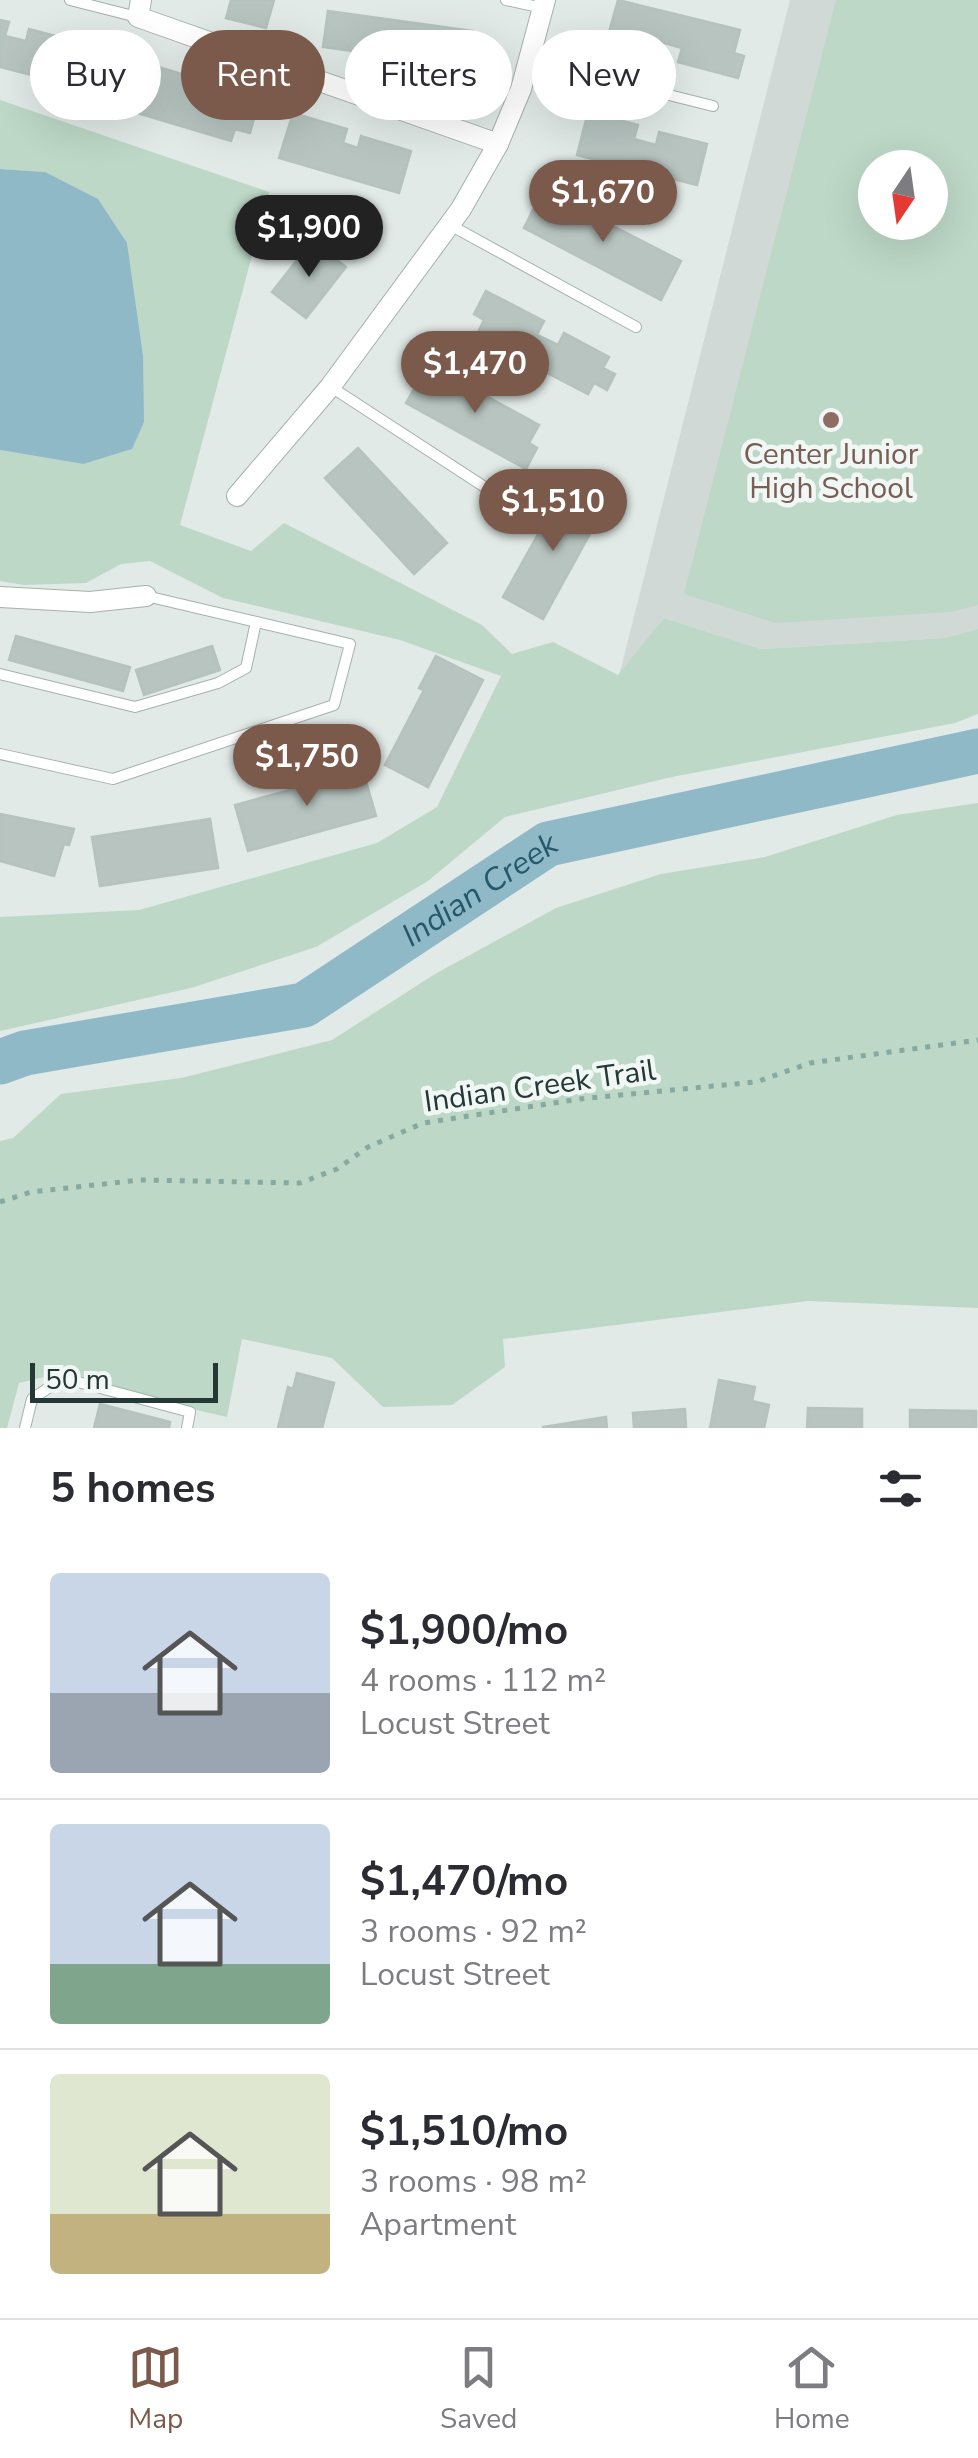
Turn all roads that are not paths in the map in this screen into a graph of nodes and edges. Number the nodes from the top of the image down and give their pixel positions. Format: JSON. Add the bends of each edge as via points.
{"nodes":[{"id":1,"x":70,"y":0,"type":"edge"},
{"id":2,"x":506,"y":0,"type":"edge"},
{"id":3,"x":544,"y":4,"type":"edge"},
{"id":4,"x":140,"y":9,"type":"edge"},
{"id":5,"x":529,"y":60,"type":"junction"},
{"id":6,"x":712,"y":106,"type":"dead end"},
{"id":7,"x":498,"y":144,"type":"junction"},
{"id":8,"x":450,"y":224,"type":"junction"},
{"id":9,"x":636,"y":327,"type":"dead end"},
{"id":10,"x":330,"y":387,"type":"junction"},
{"id":11,"x":237,"y":496,"type":"dead end"},
{"id":12,"x":520,"y":510,"type":"dead end"},
{"id":13,"x":146,"y":596,"type":"joint"},
{"id":14,"x":0,"y":597,"type":"edge"},
{"id":15,"x":256,"y":622,"type":"junction"},
{"id":16,"x":0,"y":674,"type":"edge"},
{"id":17,"x":0,"y":754,"type":"edge"},
{"id":18,"x":25,"y":1428,"type":"edge"},
{"id":19,"x":188,"y":1428,"type":"edge"}],
"edges":[{"from":1,"to":4,"type":"lane"},
{"from":2,"to":3,"type":"lane"},
{"from":3,"to":5,"type":"street"},
{"from":4,"to":7,"type":"street"},
{"from":5,"to":6,"type":"lane"},
{"from":5,"to":7,"type":"street"},
{"from":7,"to":8,"type":"street"},
{"from":8,"to":9,"type":"lane"},
{"from":8,"to":10,"type":"street"},
{"from":10,"to":11,"type":"street"},
{"from":10,"to":12,"type":"lane"},
{"from":13,"to":14,"type":"street","via":[[90,602]]},
{"from":13,"to":15,"type":"lane"},
{"from":15,"to":16,"type":"lane","via":[[246,668],[135,707]]},
{"from":15,"to":17,"type":"lane","via":[[350,644],[334,705],[113,779]]},
{"from":18,"to":19,"type":"lane","via":[[32,1399],[62,1378],[190,1412]]}]}
